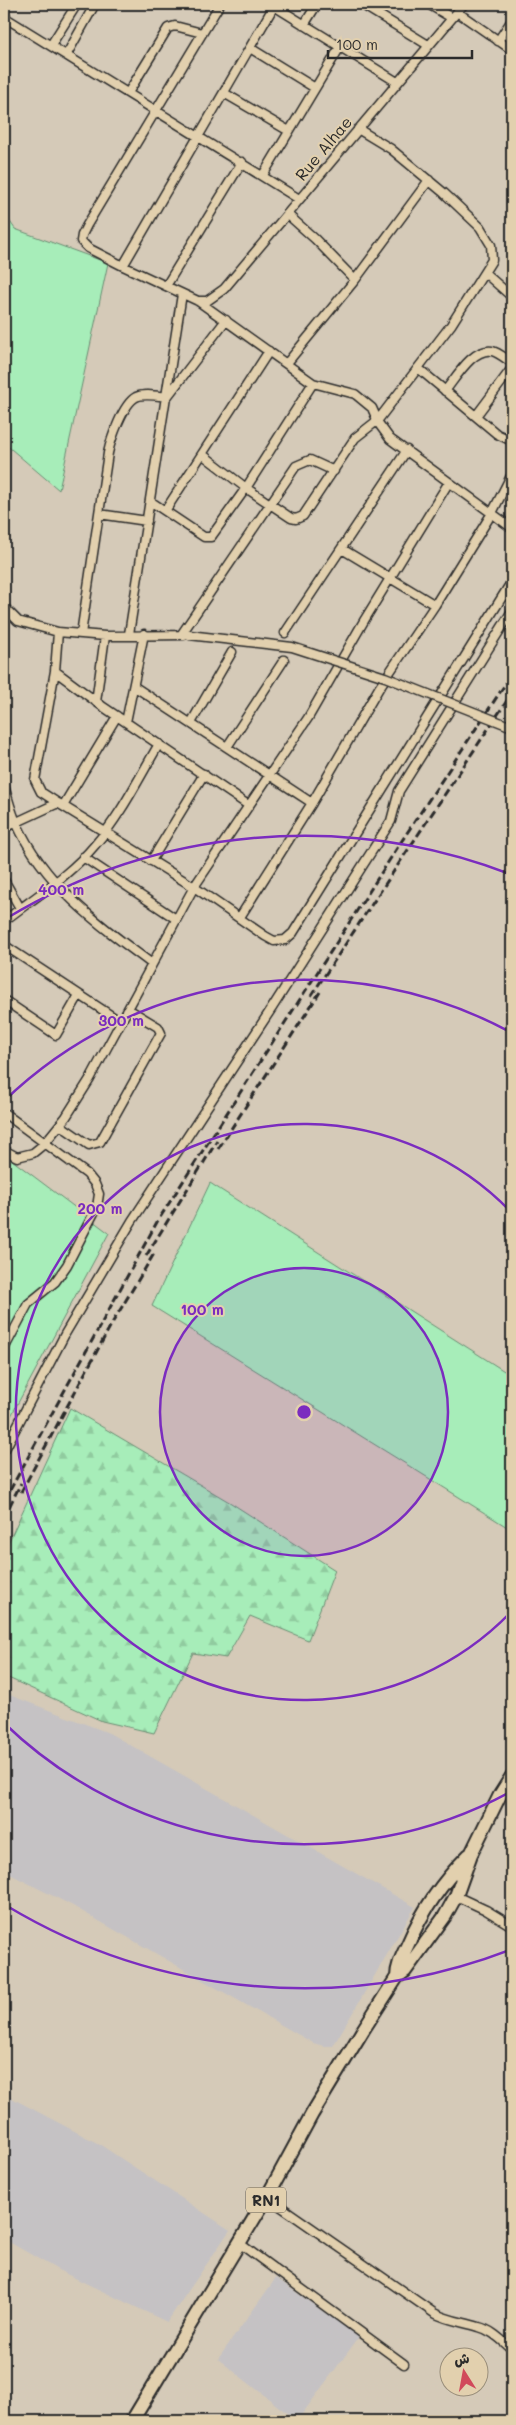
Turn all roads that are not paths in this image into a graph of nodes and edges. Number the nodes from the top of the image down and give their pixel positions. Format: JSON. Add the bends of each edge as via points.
{"nodes":[{"id":1,"x":77,"y":4,"type":"edge"},
{"id":2,"x":95,"y":4,"type":"edge"},
{"id":3,"x":220,"y":4,"type":"edge"},
{"id":4,"x":317,"y":4,"type":"edge"},
{"id":5,"x":361,"y":4,"type":"edge"},
{"id":6,"x":428,"y":4,"type":"edge"},
{"id":7,"x":464,"y":4,"type":"edge"},
{"id":8,"x":272,"y":5,"type":"edge"},
{"id":9,"x":454,"y":15,"type":"junction"},
{"id":10,"x":4,"y":17,"type":"edge"},
{"id":11,"x":512,"y":20,"type":"edge"},
{"id":12,"x":304,"y":25,"type":"junction"},
{"id":13,"x":202,"y":34,"type":"junction"},
{"id":14,"x":498,"y":41,"type":"junction"},
{"id":15,"x":52,"y":44,"type":"junction"},
{"id":16,"x":428,"y":45,"type":"junction"},
{"id":17,"x":340,"y":47,"type":"junction"},
{"id":18,"x":250,"y":48,"type":"junction"},
{"id":19,"x":512,"y":50,"type":"edge"},
{"id":20,"x":67,"y":54,"type":"junction"},
{"id":21,"x":397,"y":82,"type":"junction"},
{"id":22,"x":315,"y":88,"type":"junction"},
{"id":23,"x":128,"y":93,"type":"junction"},
{"id":24,"x":224,"y":93,"type":"junction"},
{"id":25,"x":155,"y":110,"type":"junction"},
{"id":26,"x":358,"y":129,"type":"junction"},
{"id":27,"x":289,"y":131,"type":"junction"},
{"id":28,"x":200,"y":136,"type":"junction"},
{"id":29,"x":242,"y":162,"type":"junction"},
{"id":30,"x":263,"y":175,"type":"junction"},
{"id":31,"x":429,"y":180,"type":"junction"},
{"id":32,"x":299,"y":199,"type":"junction"},
{"id":33,"x":287,"y":214,"type":"junction"},
{"id":34,"x":124,"y":266,"type":"junction"},
{"id":35,"x":486,"y":274,"type":"junction"},
{"id":36,"x":355,"y":280,"type":"junction"},
{"id":37,"x":166,"y":286,"type":"junction"},
{"id":38,"x":182,"y":294,"type":"junction"},
{"id":39,"x":512,"y":297,"type":"edge"},
{"id":40,"x":198,"y":301,"type":"junction"},
{"id":41,"x":226,"y":320,"type":"junction"},
{"id":42,"x":268,"y":351,"type":"junction"},
{"id":43,"x":287,"y":363,"type":"junction"},
{"id":44,"x":512,"y":363,"type":"edge"},
{"id":45,"x":418,"y":368,"type":"junction"},
{"id":46,"x":512,"y":368,"type":"edge"},
{"id":47,"x":313,"y":382,"type":"junction"},
{"id":48,"x":445,"y":391,"type":"junction"},
{"id":49,"x":167,"y":397,"type":"junction"},
{"id":50,"x":476,"y":416,"type":"junction"},
{"id":51,"x":378,"y":420,"type":"junction"},
{"id":52,"x":512,"y":441,"type":"edge"},
{"id":53,"x":407,"y":450,"type":"junction"},
{"id":54,"x":202,"y":454,"type":"junction"},
{"id":55,"x":334,"y":471,"type":"junction"},
{"id":56,"x":512,"y":474,"type":"edge"},
{"id":57,"x":449,"y":482,"type":"junction"},
{"id":58,"x":246,"y":488,"type":"junction"},
{"id":59,"x":150,"y":501,"type":"junction"},
{"id":60,"x":270,"y":504,"type":"junction"},
{"id":61,"x":165,"y":511,"type":"junction"},
{"id":62,"x":492,"y":513,"type":"junction"},
{"id":63,"x":99,"y":514,"type":"junction"},
{"id":64,"x":147,"y":521,"type":"junction"},
{"id":65,"x":512,"y":528,"type":"edge"},
{"id":66,"x":342,"y":549,"type":"junction"},
{"id":67,"x":390,"y":580,"type":"junction"},
{"id":68,"x":512,"y":581,"type":"edge"},
{"id":69,"x":435,"y":605,"type":"junction"},
{"id":70,"x":4,"y":607,"type":"edge"},
{"id":71,"x":512,"y":611,"type":"edge"},
{"id":72,"x":58,"y":632,"type":"junction"},
{"id":73,"x":81,"y":634,"type":"junction"},
{"id":74,"x":130,"y":634,"type":"junction"},
{"id":75,"x":144,"y":634,"type":"junction"},
{"id":76,"x":285,"y":634,"type":"dead end"},
{"id":77,"x":185,"y":635,"type":"junction"},
{"id":78,"x":105,"y":636,"type":"junction"},
{"id":79,"x":232,"y":652,"type":"dead end"},
{"id":80,"x":284,"y":660,"type":"dead end"},
{"id":81,"x":55,"y":672,"type":"junction"},
{"id":82,"x":135,"y":687,"type":"junction"},
{"id":83,"x":96,"y":702,"type":"junction"},
{"id":84,"x":116,"y":716,"type":"junction"},
{"id":85,"x":126,"y":722,"type":"junction"},
{"id":86,"x":191,"y":723,"type":"junction"},
{"id":87,"x":512,"y":727,"type":"edge"},
{"id":88,"x":159,"y":744,"type":"junction"},
{"id":89,"x":227,"y":747,"type":"junction"},
{"id":90,"x":204,"y":774,"type":"junction"},
{"id":91,"x":270,"y":774,"type":"junction"},
{"id":92,"x":4,"y":786,"type":"edge"},
{"id":93,"x":312,"y":802,"type":"junction"},
{"id":94,"x":60,"y":804,"type":"junction"},
{"id":95,"x":248,"y":805,"type":"junction"},
{"id":96,"x":17,"y":823,"type":"junction"},
{"id":97,"x":4,"y":828,"type":"edge"},
{"id":98,"x":106,"y":832,"type":"junction"},
{"id":99,"x":83,"y":857,"type":"junction"},
{"id":100,"x":151,"y":861,"type":"junction"},
{"id":101,"x":4,"y":880,"type":"edge"},
{"id":102,"x":54,"y":883,"type":"junction"},
{"id":103,"x":194,"y":886,"type":"junction"},
{"id":104,"x":20,"y":908,"type":"junction"},
{"id":105,"x":240,"y":917,"type":"junction"},
{"id":106,"x":176,"y":919,"type":"junction"},
{"id":107,"x":4,"y":921,"type":"edge"},
{"id":108,"x":4,"y":945,"type":"edge"},
{"id":109,"x":152,"y":964,"type":"junction"},
{"id":110,"x":79,"y":995,"type":"junction"},
{"id":111,"x":4,"y":1000,"type":"edge"},
{"id":112,"x":128,"y":1009,"type":"junction"},
{"id":113,"x":121,"y":1022,"type":"junction"},
{"id":114,"x":4,"y":1113,"type":"edge"},
{"id":115,"x":60,"y":1124,"type":"junction"},
{"id":116,"x":44,"y":1144,"type":"junction"},
{"id":117,"x":4,"y":1150,"type":"edge"},
{"id":118,"x":4,"y":1349,"type":"edge"},
{"id":119,"x":4,"y":1451,"type":"edge"},
{"id":120,"x":512,"y":1776,"type":"edge"},
{"id":121,"x":470,"y":1854,"type":"junction"},
{"id":122,"x":440,"y":1886,"type":"junction"},
{"id":123,"x":456,"y":1896,"type":"junction"},
{"id":124,"x":418,"y":1922,"type":"junction"},
{"id":125,"x":512,"y":1926,"type":"edge"},
{"id":126,"x":431,"y":1934,"type":"junction"},
{"id":127,"x":397,"y":1978,"type":"junction"},
{"id":128,"x":267,"y":2197,"type":"junction"},
{"id":129,"x":239,"y":2243,"type":"junction"},
{"id":130,"x":512,"y":2349,"type":"edge"},
{"id":131,"x":404,"y":2364,"type":"dead end"},
{"id":132,"x":132,"y":2421,"type":"edge"}],
"edges":[{"from":1,"to":15,"type":"street"},
{"from":2,"to":20,"type":"street"},
{"from":3,"to":13,"type":"street"},
{"from":4,"to":12,"type":"street"},
{"from":5,"to":16,"type":"street"},
{"from":6,"to":9,"type":"street"},
{"from":7,"to":9,"type":"street","name":"Rue Alhae"},
{"from":8,"to":12,"type":"street"},
{"from":8,"to":18,"type":"street"},
{"from":9,"to":14,"type":"street"},
{"from":9,"to":16,"type":"street","name":"Rue Alhae"},
{"from":10,"to":15,"type":"street"},
{"from":11,"to":14,"type":"street"},
{"from":12,"to":17,"type":"street"},
{"from":13,"to":23,"type":"street","via":[[175,26],[168,28]]},
{"from":13,"to":25,"type":"street"},
{"from":14,"to":19,"type":"street"},
{"from":15,"to":20,"type":"street"},
{"from":16,"to":21,"type":"street","name":"Rue Alhae"},
{"from":17,"to":21,"type":"street"},
{"from":17,"to":22,"type":"street"},
{"from":18,"to":22,"type":"street"},
{"from":18,"to":24,"type":"street"},
{"from":20,"to":23,"type":"street"},
{"from":21,"to":26,"type":"street","name":"Rue Alhae"},
{"from":22,"to":27,"type":"street"},
{"from":23,"to":25,"type":"street"},
{"from":24,"to":27,"type":"street"},
{"from":24,"to":28,"type":"street"},
{"from":25,"to":28,"type":"street"},
{"from":25,"to":34,"type":"street","via":[[82,235],[83,244]]},
{"from":26,"to":31,"type":"street"},
{"from":26,"to":32,"type":"street","name":"Rue Alhae"},
{"from":27,"to":30,"type":"street"},
{"from":28,"to":29,"type":"street"},
{"from":28,"to":34,"type":"street"},
{"from":29,"to":30,"type":"street"},
{"from":29,"to":37,"type":"street"},
{"from":30,"to":32,"type":"street"},
{"from":31,"to":35,"type":"street","via":[[480,227],[491,245],[492,260]]},
{"from":31,"to":36,"type":"street"},
{"from":32,"to":33,"type":"street","name":"Rue Alhae"},
{"from":33,"to":36,"type":"street"},
{"from":33,"to":40,"type":"street","name":"Rue Alhae","via":[[224,290],[207,301]]},
{"from":34,"to":37,"type":"street"},
{"from":35,"to":39,"type":"street"},
{"from":35,"to":45,"type":"street"},
{"from":36,"to":43,"type":"street"},
{"from":37,"to":38,"type":"street"},
{"from":38,"to":40,"type":"street"},
{"from":38,"to":49,"type":"street"},
{"from":40,"to":41,"type":"street"},
{"from":41,"to":42,"type":"street"},
{"from":41,"to":49,"type":"street"},
{"from":42,"to":43,"type":"street"},
{"from":42,"to":54,"type":"street"},
{"from":43,"to":47,"type":"street"},
{"from":44,"to":48,"type":"street","via":[[493,351],[482,352],[470,360]]},
{"from":45,"to":48,"type":"street"},
{"from":45,"to":51,"type":"street"},
{"from":46,"to":50,"type":"street"},
{"from":47,"to":51,"type":"street","via":[[354,394],[372,408]]},
{"from":47,"to":58,"type":"street"},
{"from":48,"to":50,"type":"street"},
{"from":49,"to":59,"type":"street"},
{"from":49,"to":63,"type":"street","via":[[142,396],[134,398],[128,406],[110,445]]},
{"from":50,"to":52,"type":"street","via":[[496,434]]},
{"from":51,"to":53,"type":"street","via":[[390,439]]},
{"from":51,"to":55,"type":"street","via":[[355,438]]},
{"from":53,"to":57,"type":"street"},
{"from":53,"to":66,"type":"street"},
{"from":54,"to":58,"type":"street"},
{"from":54,"to":61,"type":"street"},
{"from":55,"to":60,"type":"street","via":[[310,460],[302,462]]},
{"from":55,"to":60,"type":"street","via":[[303,516],[291,518]]},
{"from":56,"to":62,"type":"street"},
{"from":57,"to":62,"type":"street"},
{"from":57,"to":67,"type":"street"},
{"from":58,"to":60,"type":"street"},
{"from":58,"to":61,"type":"street","via":[[210,537],[204,538]]},
{"from":59,"to":61,"type":"street"},
{"from":59,"to":64,"type":"street"},
{"from":60,"to":77,"type":"street"},
{"from":62,"to":65,"type":"street"},
{"from":62,"to":69,"type":"street"},
{"from":63,"to":64,"type":"street"},
{"from":63,"to":73,"type":"street"},
{"from":64,"to":74,"type":"street"},
{"from":66,"to":67,"type":"street"},
{"from":66,"to":76,"type":"street"},
{"from":67,"to":69,"type":"street"},
{"from":67,"to":91,"type":"street","via":[[308,718]]},
{"from":68,"to":105,"type":"street","via":[[293,933],[285,940],[274,941]]},
{"from":69,"to":93,"type":"street","via":[[379,688]]},
{"from":70,"to":72,"type":"street","via":[[18,621]]},
{"from":71,"to":119,"type":"street","via":[[398,791],[391,821],[132,1221],[65,1334]]},
{"from":72,"to":73,"type":"street"},
{"from":72,"to":81,"type":"street"},
{"from":73,"to":78,"type":"street"},
{"from":74,"to":75,"type":"street"},
{"from":74,"to":78,"type":"street"},
{"from":75,"to":77,"type":"street"},
{"from":75,"to":82,"type":"street"},
{"from":77,"to":87,"type":"street","bridge":true,"via":[[292,648],[385,677]]},
{"from":78,"to":83,"type":"street"},
{"from":79,"to":86,"type":"street"},
{"from":80,"to":89,"type":"street"},
{"from":81,"to":83,"type":"street"},
{"from":81,"to":94,"type":"street","via":[[35,780],[41,792]]},
{"from":82,"to":85,"type":"street"},
{"from":82,"to":86,"type":"street"},
{"from":83,"to":84,"type":"street"},
{"from":84,"to":85,"type":"street"},
{"from":84,"to":94,"type":"street"},
{"from":85,"to":88,"type":"street"},
{"from":86,"to":89,"type":"street"},
{"from":88,"to":90,"type":"street"},
{"from":88,"to":98,"type":"street"},
{"from":89,"to":91,"type":"street"},
{"from":90,"to":95,"type":"street"},
{"from":90,"to":100,"type":"street"},
{"from":91,"to":93,"type":"street"},
{"from":91,"to":95,"type":"street"},
{"from":92,"to":96,"type":"street"},
{"from":93,"to":105,"type":"street"},
{"from":94,"to":96,"type":"street"},
{"from":94,"to":98,"type":"street"},
{"from":95,"to":103,"type":"street"},
{"from":96,"to":97,"type":"street"},
{"from":96,"to":102,"type":"street"},
{"from":98,"to":99,"type":"street"},
{"from":98,"to":100,"type":"street"},
{"from":99,"to":102,"type":"street"},
{"from":99,"to":106,"type":"street"},
{"from":100,"to":103,"type":"street"},
{"from":101,"to":104,"type":"street"},
{"from":102,"to":104,"type":"street"},
{"from":102,"to":109,"type":"street","via":[[108,932]]},
{"from":103,"to":105,"type":"street"},
{"from":103,"to":106,"type":"street"},
{"from":104,"to":107,"type":"street"},
{"from":106,"to":109,"type":"street"},
{"from":108,"to":110,"type":"street"},
{"from":109,"to":112,"type":"street"},
{"from":110,"to":111,"type":"street","via":[[56,1035]]},
{"from":110,"to":113,"type":"street"},
{"from":112,"to":113,"type":"street"},
{"from":112,"to":115,"type":"street","via":[[158,1027],[161,1033],[100,1142],[89,1145]]},
{"from":113,"to":115,"type":"street","via":[[90,1079]]},
{"from":114,"to":116,"type":"street"},
{"from":115,"to":116,"type":"street"},
{"from":116,"to":117,"type":"street","via":[[26,1156]]},
{"from":116,"to":118,"type":"street","via":[[87,1174],[100,1194],[97,1207],[67,1265],[55,1282],[28,1304]]},
{"from":120,"to":121,"type":"main road","number":"RN1"},
{"from":121,"to":122,"type":"main road","number":"RN1"},
{"from":121,"to":123,"type":"main road","number":"RN1"},
{"from":122,"to":123,"type":"main road","via":[[450,1887]]},
{"from":122,"to":124,"type":"main road","number":"RN1"},
{"from":123,"to":125,"type":"street"},
{"from":123,"to":126,"type":"main road","number":"RN1"},
{"from":124,"to":126,"type":"main road","via":[[423,1932]]},
{"from":124,"to":127,"type":"main road","number":"RN1"},
{"from":126,"to":127,"type":"main road","number":"RN1","via":[[412,1963]]},
{"from":127,"to":128,"type":"main road","number":"RN1","via":[[312,2114]]},
{"from":128,"to":129,"type":"main road","number":"RN1"},
{"from":128,"to":130,"type":"street","via":[[434,2313],[454,2322],[485,2329]]},
{"from":129,"to":131,"type":"street"},
{"from":129,"to":132,"type":"main road","number":"RN1"}]}
